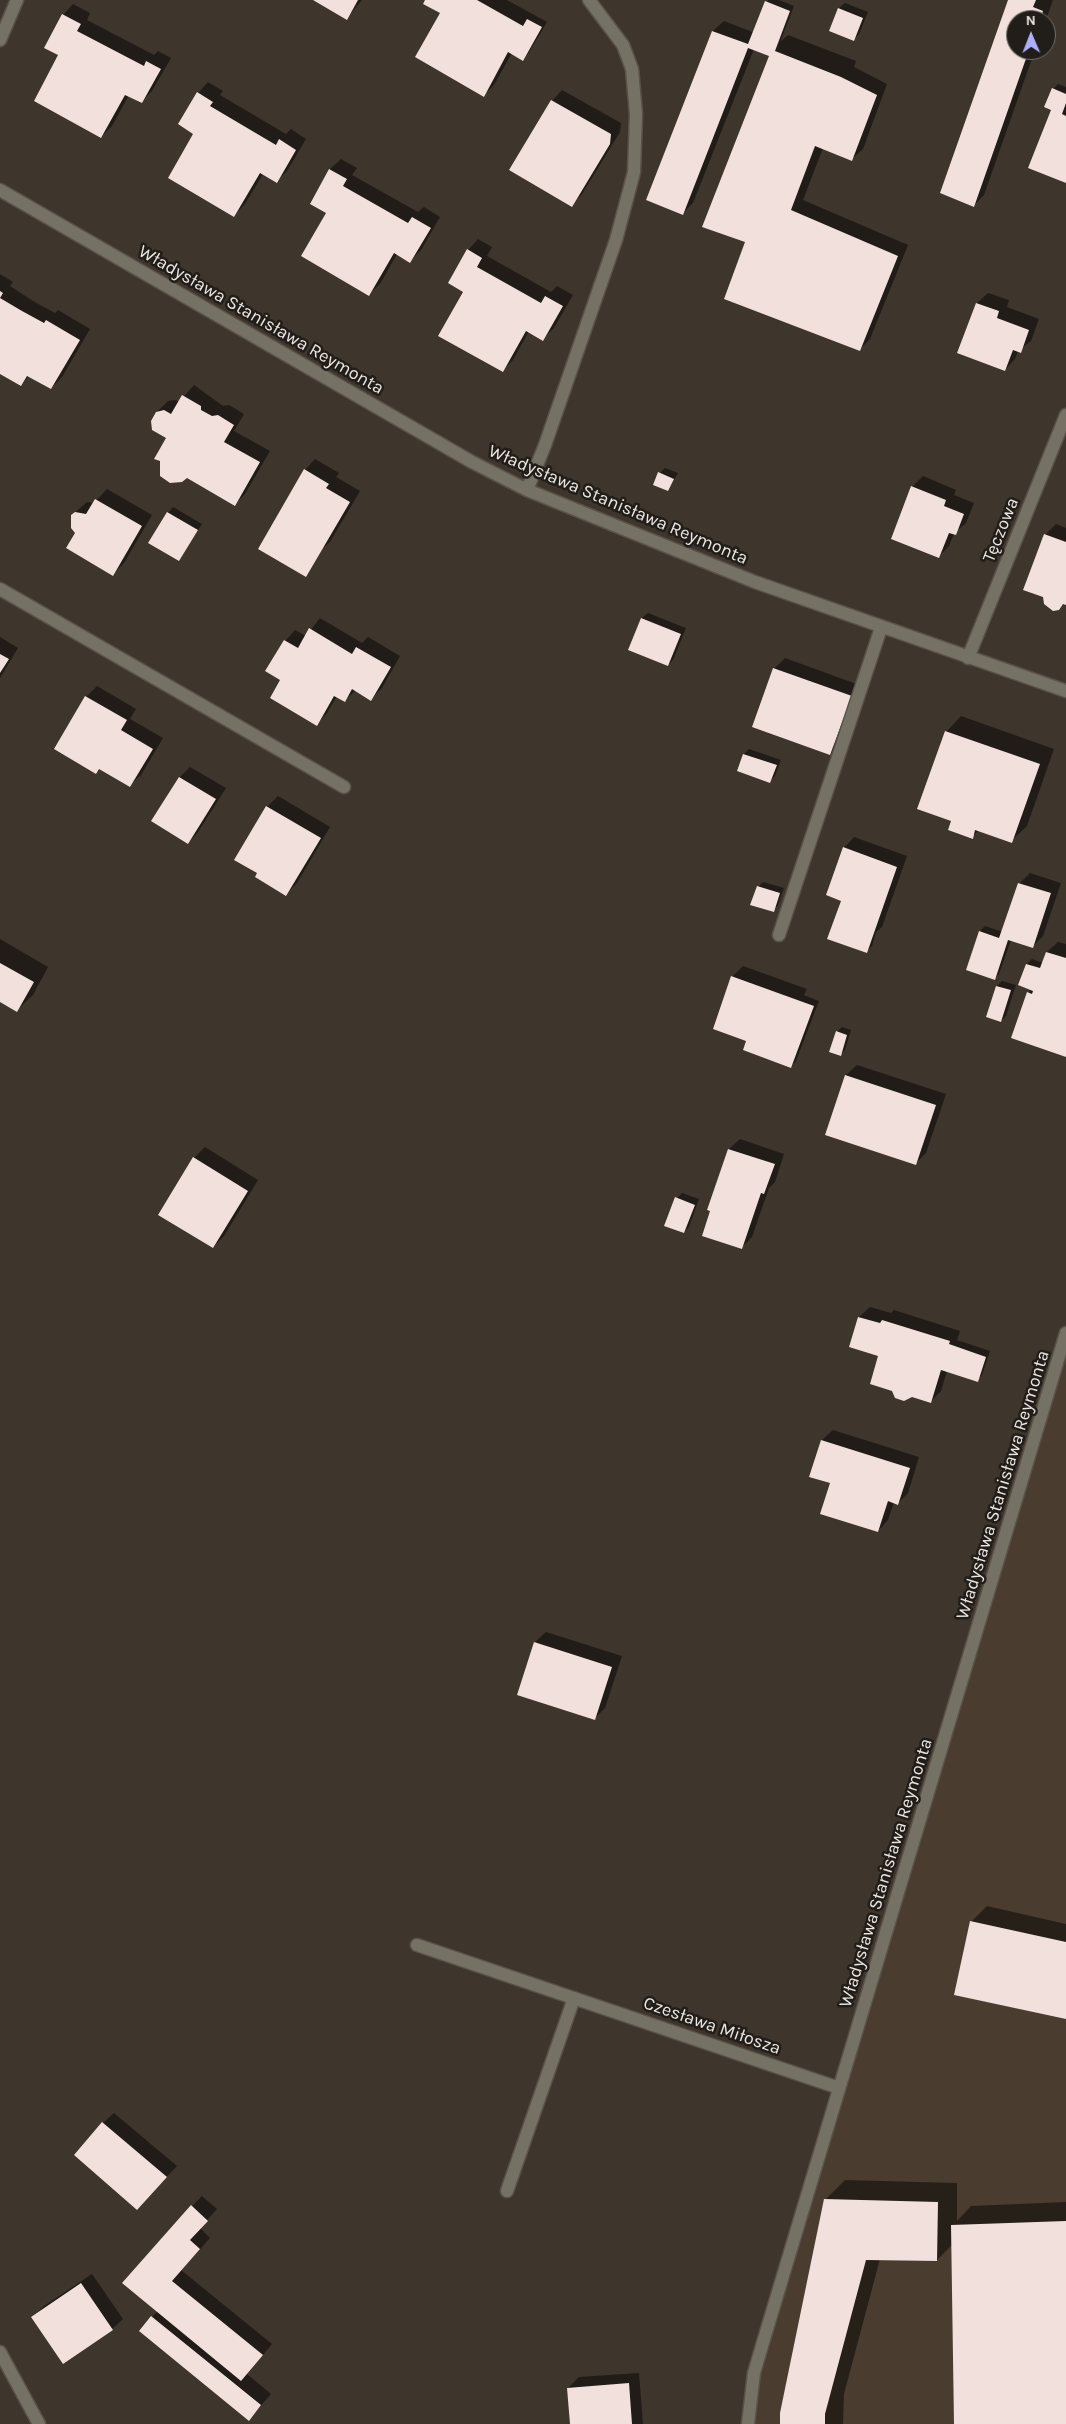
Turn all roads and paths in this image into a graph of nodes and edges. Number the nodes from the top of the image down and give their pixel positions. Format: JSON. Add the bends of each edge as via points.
{"nodes":[{"id":1,"x":17,"y":0,"type":"edge"},
{"id":2,"x":589,"y":0,"type":"edge"},
{"id":3,"x":0,"y":40,"type":"edge"},
{"id":4,"x":0,"y":190,"type":"edge"},
{"id":5,"x":1066,"y":415,"type":"edge"},
{"id":6,"x":527,"y":490,"type":"junction"},
{"id":7,"x":0,"y":589,"type":"edge"},
{"id":8,"x":881,"y":628,"type":"junction"},
{"id":9,"x":968,"y":658,"type":"junction"},
{"id":10,"x":1066,"y":691,"type":"edge"},
{"id":11,"x":344,"y":788,"type":"dead end"},
{"id":12,"x":779,"y":935,"type":"dead end"},
{"id":13,"x":1066,"y":1333,"type":"edge"},
{"id":14,"x":416,"y":1945,"type":"dead end"},
{"id":15,"x":574,"y":1998,"type":"junction"},
{"id":16,"x":838,"y":2088,"type":"junction"},
{"id":17,"x":507,"y":2191,"type":"dead end"},
{"id":18,"x":0,"y":2352,"type":"edge"},
{"id":19,"x":39,"y":2424,"type":"edge"},
{"id":20,"x":748,"y":2424,"type":"edge"}],
"edges":[{"from":1,"to":3,"type":"street"},
{"from":2,"to":6,"type":"street","via":[[623,45],[632,69],[636,114],[634,172],[612,249]]},
{"from":4,"to":6,"type":"street","name":"Władysława Stanisława Reymonta","via":[[472,462]]},
{"from":5,"to":9,"type":"street","name":"Tęczowa"},
{"from":6,"to":8,"type":"street","name":"Władysława Stanisława Reymonta","via":[[755,582]]},
{"from":7,"to":11,"type":"street"},
{"from":8,"to":9,"type":"street","name":"Władysława Stanisława Reymonta"},
{"from":8,"to":12,"type":"street"},
{"from":9,"to":10,"type":"street","name":"Władysława Stanisława Reymonta"},
{"from":13,"to":16,"type":"street","name":"Władysława Stanisława Reymonta"},
{"from":14,"to":15,"type":"street","name":"Czesława Miłosza"},
{"from":15,"to":16,"type":"street","name":"Czesława Miłosza"},
{"from":15,"to":17,"type":"street"},
{"from":16,"to":20,"type":"street","name":"Władysława Stanisława Reymonta","via":[[754,2373]]},
{"from":18,"to":19,"type":"street"}]}
